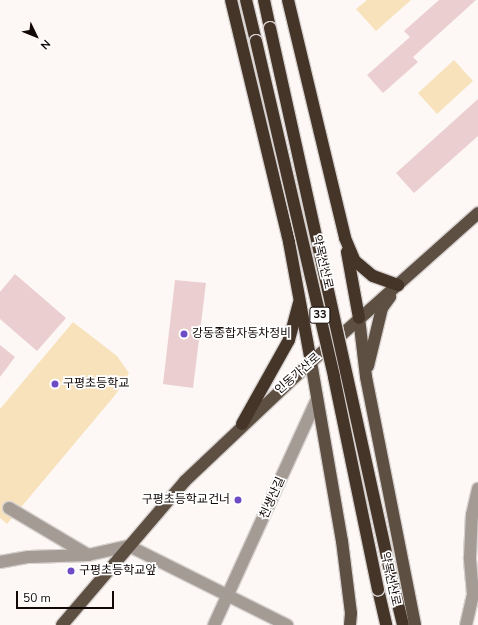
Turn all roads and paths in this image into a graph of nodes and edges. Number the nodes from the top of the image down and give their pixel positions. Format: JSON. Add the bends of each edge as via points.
{"nodes":[{"id":1,"x":231,"y":0,"type":"edge"},
{"id":2,"x":246,"y":0,"type":"edge"},
{"id":3,"x":264,"y":0,"type":"edge"},
{"id":4,"x":288,"y":0,"type":"edge"},
{"id":5,"x":478,"y":213,"type":"edge"},
{"id":6,"x":344,"y":238,"type":"junction"},
{"id":7,"x":398,"y":285,"type":"junction"},
{"id":8,"x":300,"y":300,"type":"junction"},
{"id":9,"x":359,"y":318,"type":"junction"},
{"id":10,"x":311,"y":362,"type":"junction"},
{"id":11,"x":366,"y":377,"type":"junction"},
{"id":12,"x":317,"y":400,"type":"junction"},
{"id":13,"x":242,"y":424,"type":"junction"},
{"id":14,"x":478,"y":489,"type":"edge"},
{"id":15,"x":9,"y":508,"type":"dead end"},
{"id":16,"x":129,"y":546,"type":"junction"},
{"id":17,"x":88,"y":555,"type":"junction"},
{"id":18,"x":0,"y":562,"type":"edge"},
{"id":19,"x":228,"y":595,"type":"junction"},
{"id":20,"x":62,"y":625,"type":"edge"},
{"id":21,"x":214,"y":625,"type":"edge"},
{"id":22,"x":287,"y":625,"type":"edge"},
{"id":23,"x":350,"y":625,"type":"edge"},
{"id":24,"x":386,"y":625,"type":"edge"},
{"id":25,"x":403,"y":625,"type":"edge"},
{"id":26,"x":415,"y":625,"type":"edge"},
{"id":27,"x":466,"y":625,"type":"edge"}],
"edges":[{"from":1,"to":8,"type":"highway"},
{"from":2,"to":24,"type":"highway","name":"약목선산로","number":"33","bridge":true,"via":[[334,377]]},
{"from":3,"to":25,"type":"highway","name":"약목선산로","number":"33","bridge":true},
{"from":4,"to":6,"type":"highway"},
{"from":5,"to":7,"type":"main road","name":"인동가산로"},
{"from":6,"to":7,"type":"highway","via":[[355,262],[373,276]]},
{"from":6,"to":9,"type":"highway"},
{"from":7,"to":9,"type":"main road","name":"인동가산로"},
{"from":7,"to":11,"type":"main road","via":[[382,308]]},
{"from":8,"to":10,"type":"highway"},
{"from":8,"to":13,"type":"highway","via":[[289,340]]},
{"from":9,"to":10,"type":"main road","name":"인동가산로"},
{"from":9,"to":11,"type":"main road"},
{"from":10,"to":12,"type":"main road"},
{"from":10,"to":13,"type":"main road","name":"인동가산로"},
{"from":11,"to":26,"type":"main road"},
{"from":12,"to":19,"type":"street","name":"천생산길"},
{"from":12,"to":23,"type":"main road","via":[[342,541],[351,613]]},
{"from":13,"to":16,"type":"main road","name":"인동가산로","via":[[185,481]]},
{"from":14,"to":27,"type":"street","via":[[470,543],[473,594]]},
{"from":15,"to":17,"type":"street"},
{"from":16,"to":17,"type":"street"},
{"from":16,"to":19,"type":"street"},
{"from":16,"to":20,"type":"main road","name":"인동가산로"},
{"from":17,"to":18,"type":"street"},
{"from":19,"to":21,"type":"street"},
{"from":19,"to":22,"type":"street"}]}
